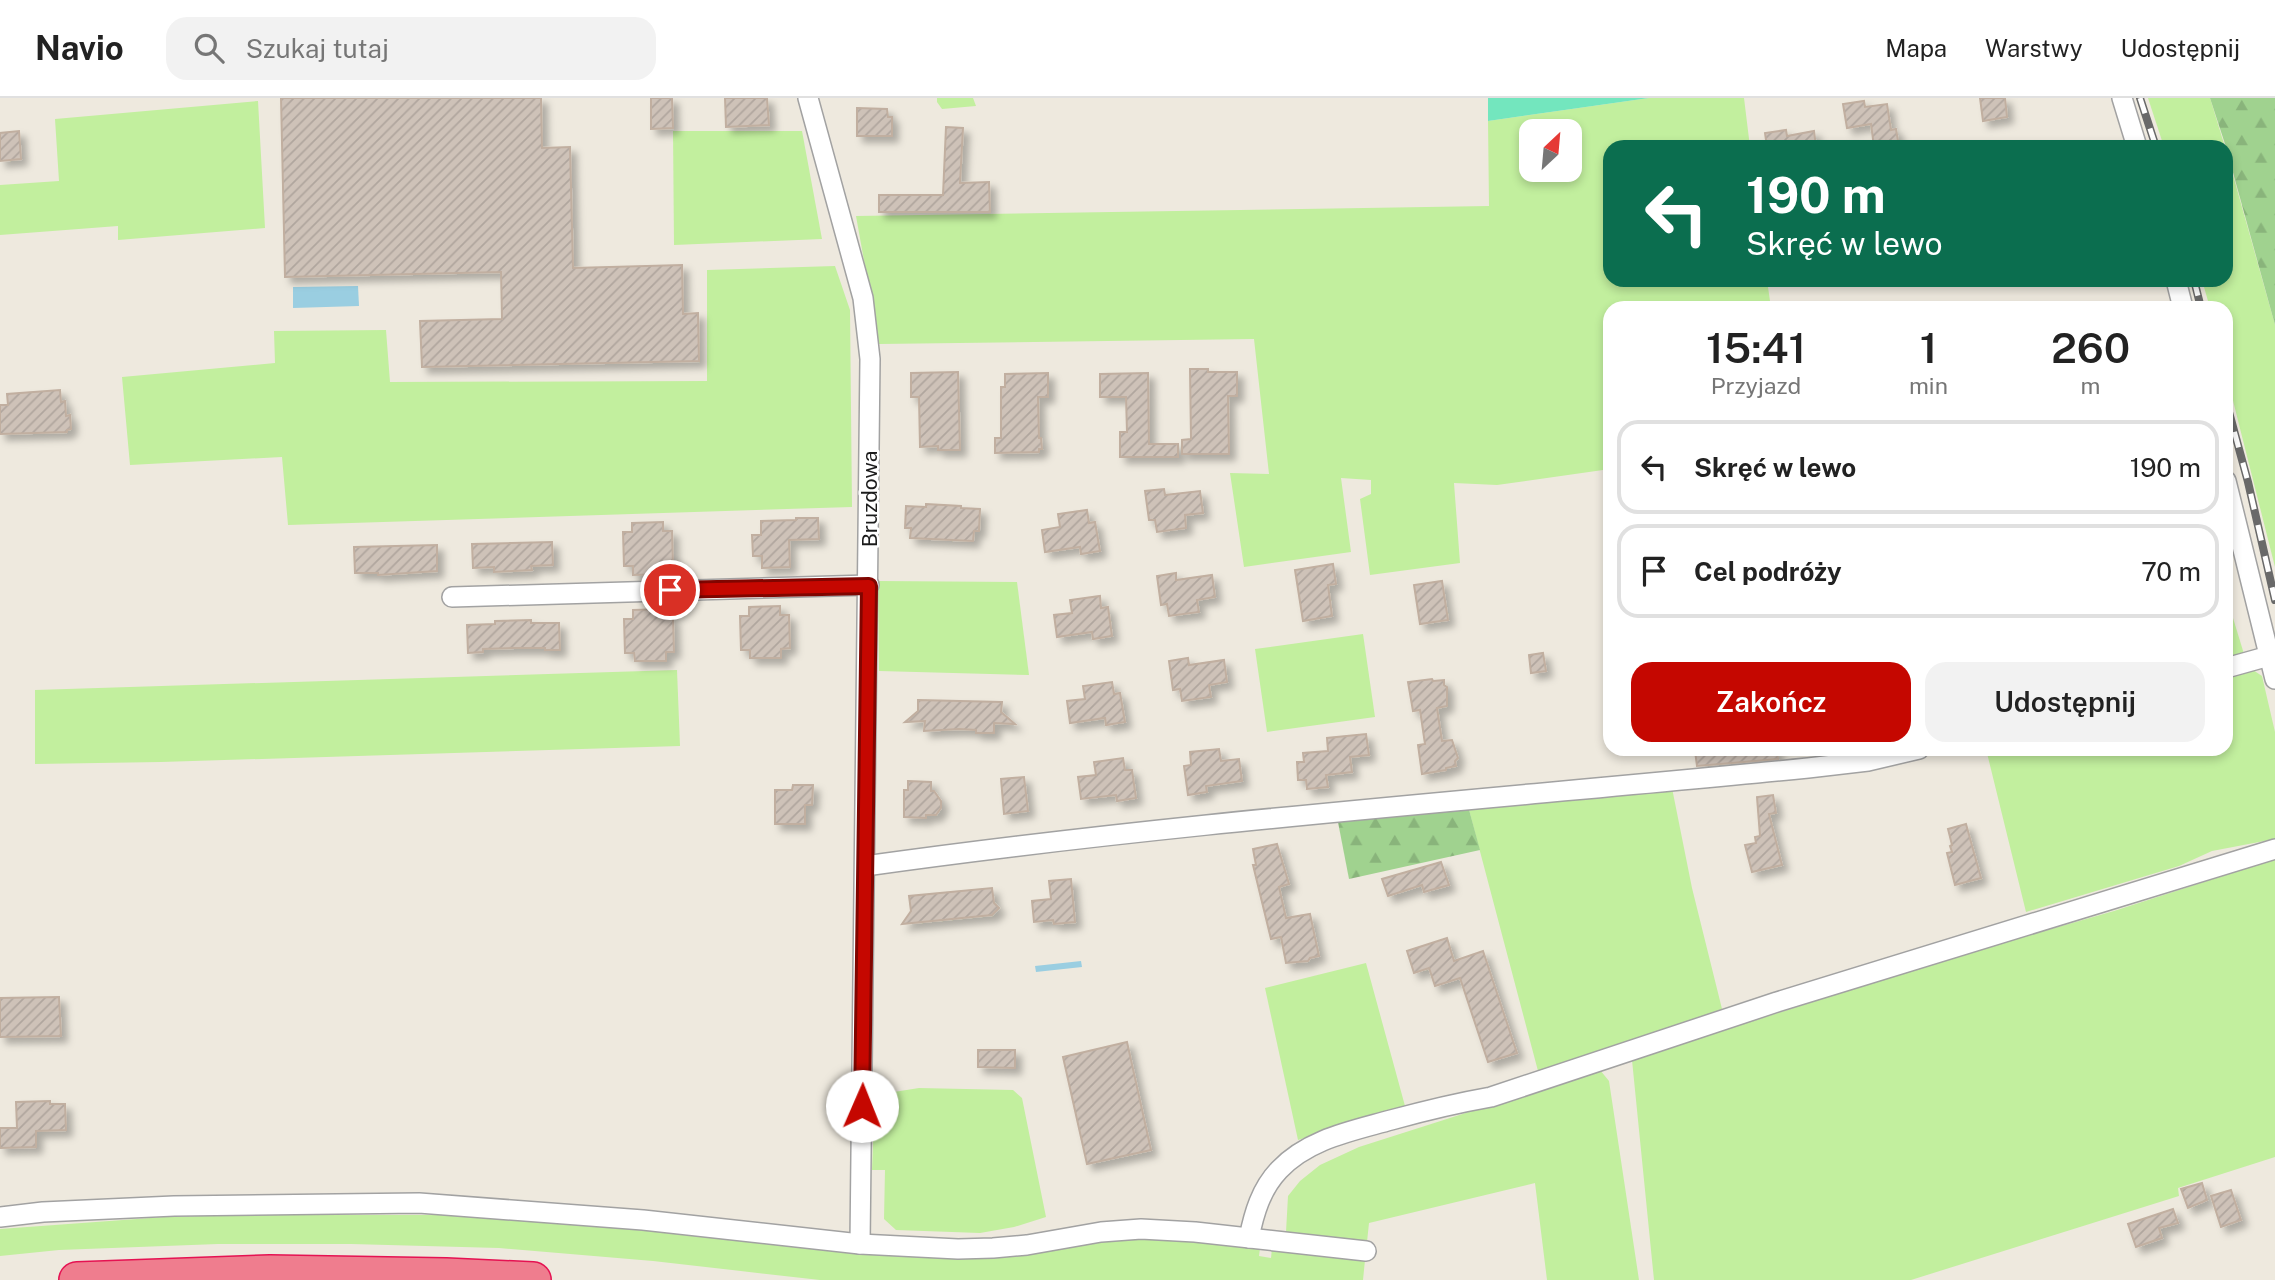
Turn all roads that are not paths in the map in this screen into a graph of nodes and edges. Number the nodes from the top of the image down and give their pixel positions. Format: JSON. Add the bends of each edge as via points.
{"nodes":[{"id":1,"x":808,"y":98,"type":"edge"},
{"id":2,"x":2122,"y":98,"type":"edge"},
{"id":3,"x":2135,"y":140,"type":"edge"},
{"id":4,"x":2233,"y":509,"type":"edge"},
{"id":5,"x":869,"y":586,"type":"junction"},
{"id":6,"x":452,"y":597,"type":"dead end"},
{"id":7,"x":2269,"y":656,"type":"junction"},
{"id":8,"x":2233,"y":666,"type":"edge"},
{"id":9,"x":2275,"y":680,"type":"edge"},
{"id":10,"x":1889,"y":756,"type":"edge"},
{"id":11,"x":2275,"y":849,"type":"edge"},
{"id":12,"x":865,"y":866,"type":"junction"},
{"id":13,"x":0,"y":1217,"type":"edge"},
{"id":14,"x":1249,"y":1238,"type":"junction"},
{"id":15,"x":860,"y":1244,"type":"junction"},
{"id":16,"x":1366,"y":1251,"type":"dead end"},
{"id":17,"x":77,"y":1280,"type":"edge"},
{"id":18,"x":533,"y":1280,"type":"edge"}],
"edges":[{"from":1,"to":5,"type":"street","name":"Bruzdowa","via":[[869,330]]},
{"from":2,"to":3,"type":"street"},
{"from":4,"to":7,"type":"street"},
{"from":5,"to":6,"type":"street"},
{"from":5,"to":12,"type":"street","name":"Bruzdowa"},
{"from":7,"to":8,"type":"street"},
{"from":7,"to":9,"type":"street"},
{"from":10,"to":12,"type":"street","via":[[1808,768],[1168,828]]},
{"from":11,"to":14,"type":"street","via":[[1777,1002],[1491,1097],[1314,1144],[1291,1158],[1266,1185]]},
{"from":12,"to":15,"type":"street","name":"Bruzdowa"},
{"from":13,"to":15,"type":"street","via":[[174,1206],[419,1203],[643,1220]]},
{"from":14,"to":15,"type":"street","via":[[1141,1229],[993,1248]]},
{"from":14,"to":16,"type":"street"},
{"from":17,"to":18,"type":"highway","via":[[270,1273]]}]}
